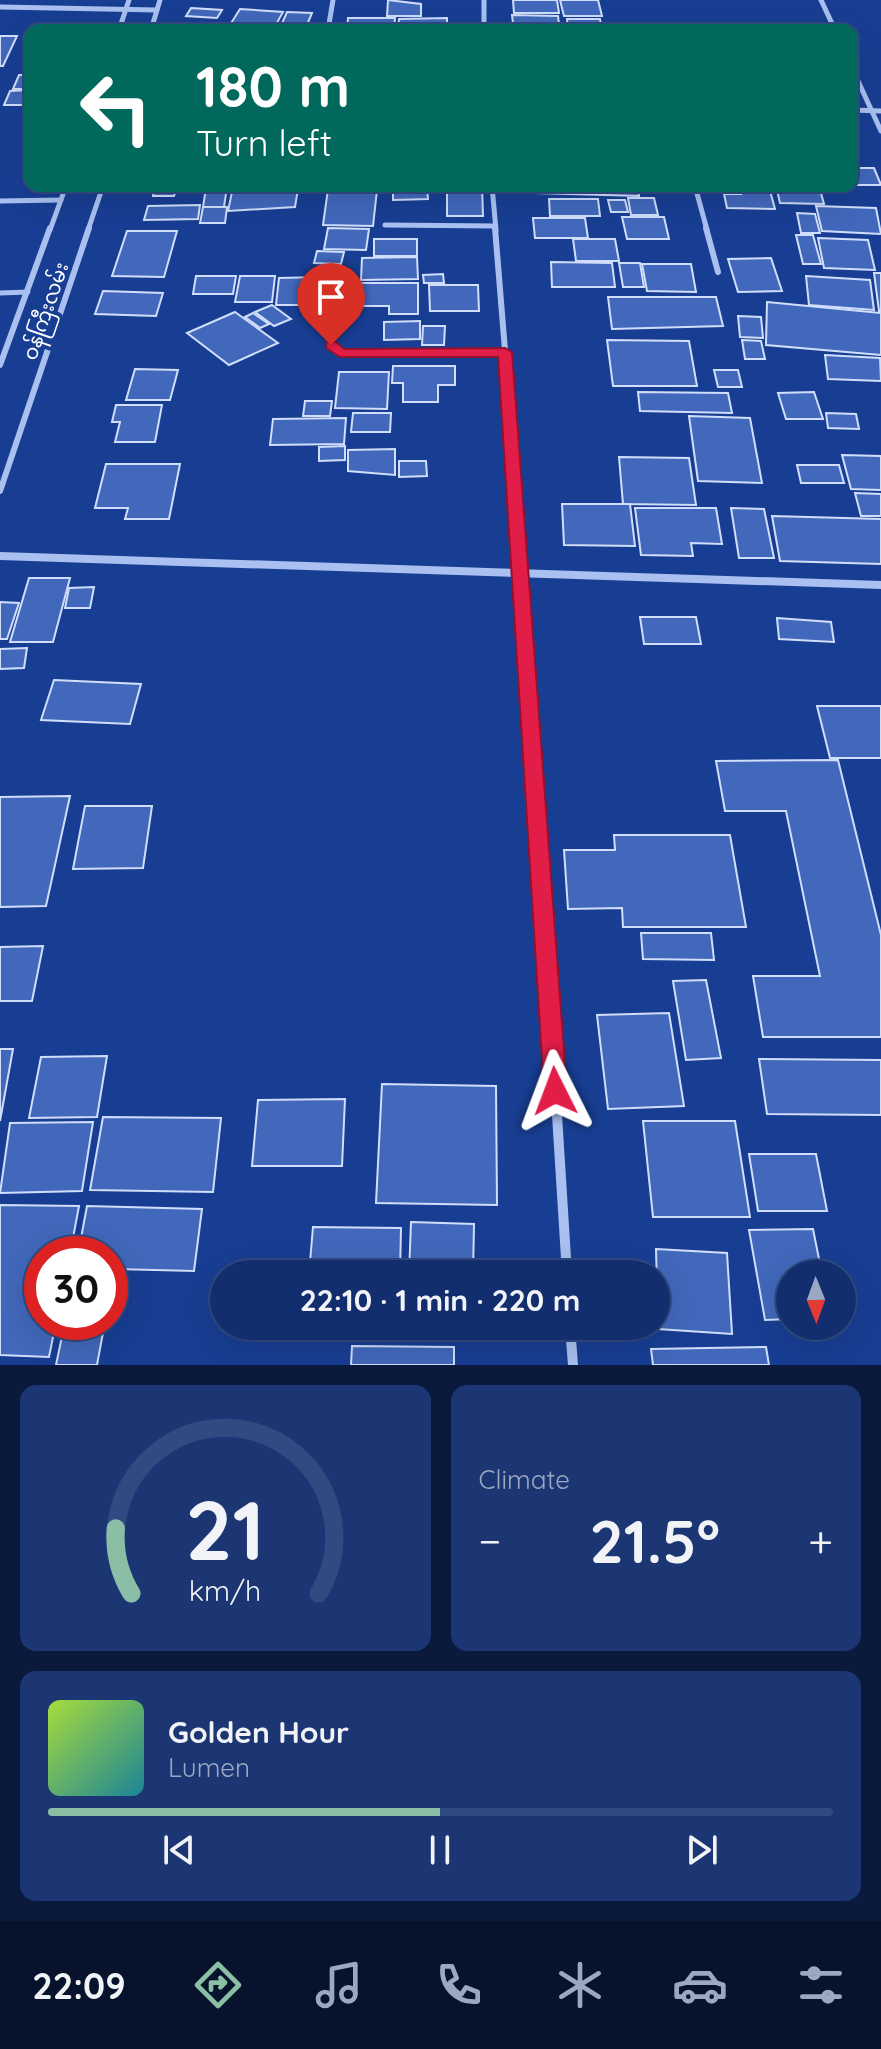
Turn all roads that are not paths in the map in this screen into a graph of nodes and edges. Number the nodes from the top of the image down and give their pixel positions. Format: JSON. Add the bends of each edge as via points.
{"nodes":[{"id":1,"x":129,"y":0,"type":"edge"},
{"id":2,"x":160,"y":0,"type":"edge"},
{"id":3,"x":333,"y":0,"type":"edge"},
{"id":4,"x":484,"y":0,"type":"edge"},
{"id":5,"x":821,"y":0,"type":"edge"},
{"id":6,"x":0,"y":7,"type":"edge"},
{"id":7,"x":126,"y":10,"type":"junction"},
{"id":8,"x":157,"y":10,"type":"junction"},
{"id":9,"x":121,"y":24,"type":"edge"},
{"id":10,"x":153,"y":24,"type":"edge"},
{"id":11,"x":329,"y":24,"type":"edge"},
{"id":12,"x":484,"y":24,"type":"edge"},
{"id":13,"x":832,"y":24,"type":"edge"},
{"id":14,"x":858,"y":81,"type":"edge"},
{"id":15,"x":858,"y":110,"type":"edge"},
{"id":16,"x":872,"y":111,"type":"junction"},
{"id":17,"x":881,"y":111,"type":"edge"},
{"id":18,"x":881,"y":131,"type":"edge"},
{"id":19,"x":64,"y":192,"type":"edge"},
{"id":20,"x":101,"y":192,"type":"edge"},
{"id":21,"x":492,"y":192,"type":"edge"},
{"id":22,"x":697,"y":192,"type":"edge"},
{"id":23,"x":61,"y":200,"type":"junction"},
{"id":24,"x":0,"y":201,"type":"edge"},
{"id":25,"x":385,"y":225,"type":"dead end"},
{"id":26,"x":495,"y":226,"type":"junction"},
{"id":27,"x":718,"y":272,"type":"dead end"},
{"id":28,"x":28,"y":292,"type":"junction"},
{"id":29,"x":0,"y":293,"type":"edge"},
{"id":30,"x":331,"y":317,"type":"dead end"},
{"id":31,"x":505,"y":352,"type":"junction"},
{"id":32,"x":0,"y":365,"type":"edge"},
{"id":33,"x":0,"y":491,"type":"edge"},
{"id":34,"x":0,"y":556,"type":"edge"},
{"id":35,"x":523,"y":571,"type":"junction"},
{"id":36,"x":881,"y":585,"type":"edge"},
{"id":37,"x":566,"y":1260,"type":"edge"},
{"id":38,"x":571,"y":1340,"type":"edge"},
{"id":39,"x":573,"y":1365,"type":"edge"}],
"edges":[{"from":1,"to":7,"type":"street"},
{"from":2,"to":8,"type":"street"},
{"from":3,"to":11,"type":"street"},
{"from":4,"to":12,"type":"street"},
{"from":5,"to":13,"type":"street"},
{"from":6,"to":7,"type":"street"},
{"from":7,"to":8,"type":"street"},
{"from":7,"to":9,"type":"street"},
{"from":8,"to":10,"type":"street"},
{"from":14,"to":16,"type":"street"},
{"from":15,"to":16,"type":"street"},
{"from":16,"to":17,"type":"street"},
{"from":16,"to":18,"type":"street"},
{"from":19,"to":23,"type":"street","name":"ဝန်ကြီးလမ်း"},
{"from":20,"to":33,"type":"street","name":"ဝန်ကြီးလမ်း"},
{"from":21,"to":26,"type":"street"},
{"from":22,"to":27,"type":"street"},
{"from":23,"to":24,"type":"street"},
{"from":23,"to":28,"type":"street","name":"ဝန်ကြီးလမ်း"},
{"from":25,"to":26,"type":"street"},
{"from":26,"to":31,"type":"street"},
{"from":28,"to":29,"type":"lane"},
{"from":28,"to":32,"type":"street","name":"ဝန်ကြီးလမ်း"},
{"from":30,"to":31,"type":"lane","via":[[331,345],[340,353]]},
{"from":31,"to":35,"type":"street"},
{"from":34,"to":35,"type":"street"},
{"from":35,"to":36,"type":"street"},
{"from":35,"to":37,"type":"street"},
{"from":38,"to":39,"type":"street"}]}
